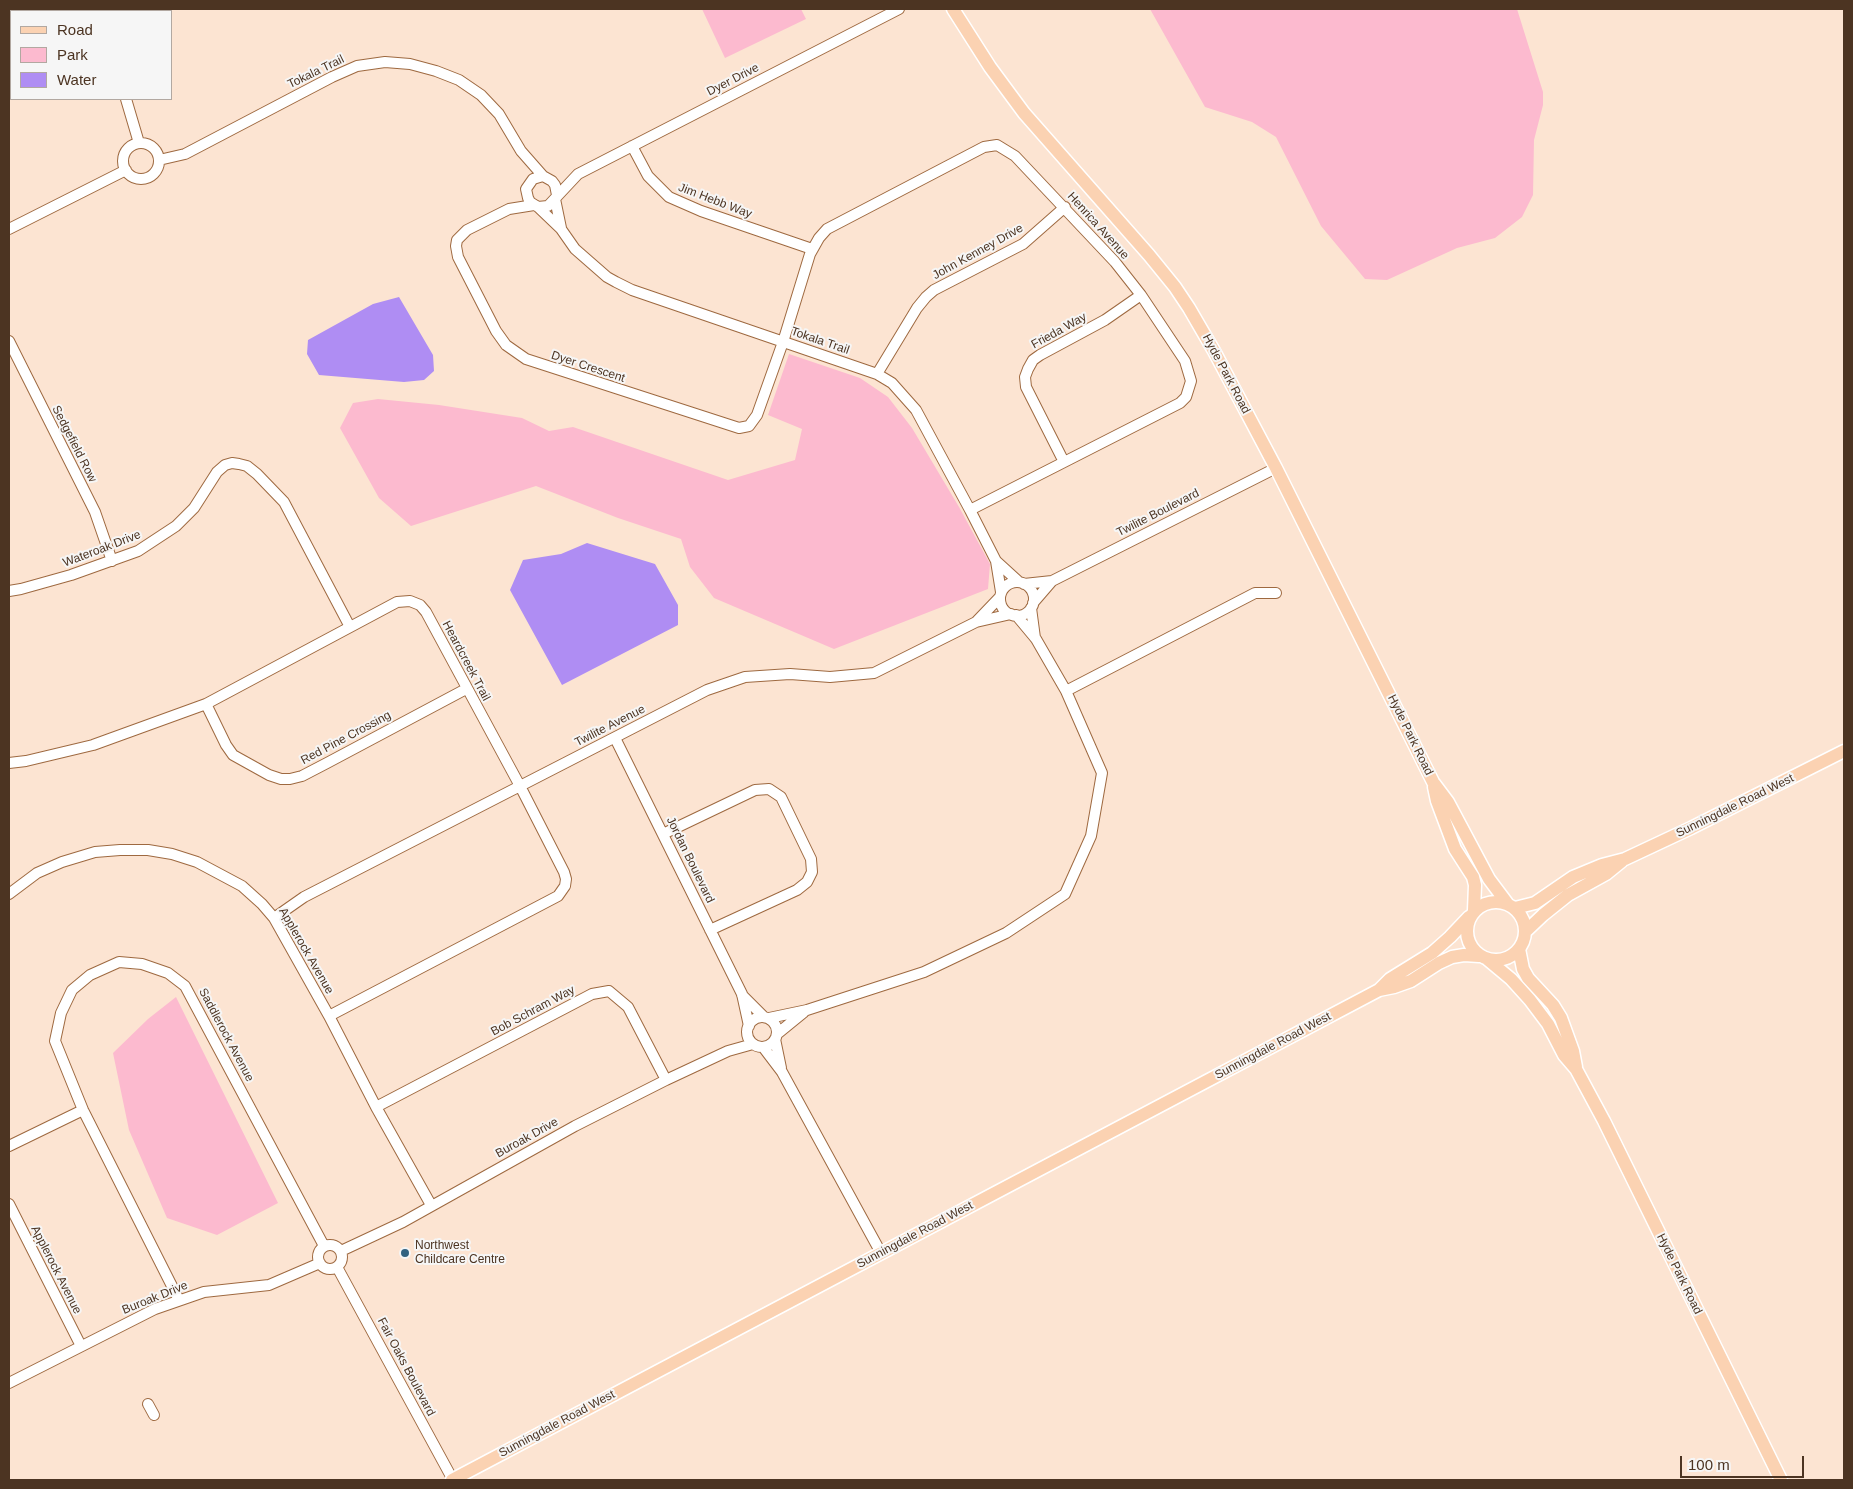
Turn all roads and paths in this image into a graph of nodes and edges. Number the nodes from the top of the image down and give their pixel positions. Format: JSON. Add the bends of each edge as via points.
{"nodes":[{"id":1,"x":899,"y":9,"type":"edge"},
{"id":2,"x":953,"y":9,"type":"edge"},
{"id":3,"x":126,"y":100,"type":"edge"},
{"id":4,"x":139,"y":143,"type":"junction"},
{"id":5,"x":632,"y":146,"type":"junction"},
{"id":6,"x":521,"y":151,"type":"junction"},
{"id":7,"x":159,"y":160,"type":"junction"},
{"id":8,"x":126,"y":170,"type":"junction"},
{"id":9,"x":578,"y":174,"type":"junction"},
{"id":10,"x":546,"y":177,"type":"junction"},
{"id":11,"x":528,"y":186,"type":"junction"},
{"id":12,"x":556,"y":197,"type":"junction"},
{"id":13,"x":536,"y":206,"type":"junction"},
{"id":14,"x":1065,"y":207,"type":"junction"},
{"id":15,"x":509,"y":209,"type":"junction"},
{"id":16,"x":9,"y":229,"type":"edge"},
{"id":17,"x":561,"y":229,"type":"junction"},
{"id":18,"x":812,"y":249,"type":"junction"},
{"id":19,"x":1140,"y":295,"type":"junction"},
{"id":20,"x":9,"y":341,"type":"edge"},
{"id":21,"x":783,"y":342,"type":"junction"},
{"id":22,"x":877,"y":374,"type":"junction"},
{"id":23,"x":1064,"y":462,"type":"junction"},
{"id":24,"x":1276,"y":468,"type":"junction"},
{"id":25,"x":970,"y":510,"type":"junction"},
{"id":26,"x":112,"y":561,"type":"junction"},
{"id":27,"x":996,"y":561,"type":"junction"},
{"id":28,"x":1052,"y":581,"type":"junction"},
{"id":29,"x":1022,"y":583,"type":"junction"},
{"id":30,"x":9,"y":591,"type":"edge"},
{"id":31,"x":1276,"y":594,"type":"dead end"},
{"id":32,"x":1001,"y":595,"type":"junction"},
{"id":33,"x":1032,"y":605,"type":"junction"},
{"id":34,"x":1014,"y":615,"type":"junction"},
{"id":35,"x":976,"y":622,"type":"junction"},
{"id":36,"x":350,"y":627,"type":"junction"},
{"id":37,"x":1036,"y":639,"type":"junction"},
{"id":38,"x":466,"y":688,"type":"junction"},
{"id":39,"x":1066,"y":691,"type":"junction"},
{"id":40,"x":206,"y":704,"type":"junction"},
{"id":41,"x":615,"y":738,"type":"junction"},
{"id":42,"x":1844,"y":751,"type":"edge"},
{"id":43,"x":9,"y":764,"type":"edge"},
{"id":44,"x":1433,"y":782,"type":"junction"},
{"id":45,"x":520,"y":786,"type":"junction"},
{"id":46,"x":663,"y":834,"type":"junction"},
{"id":47,"x":1625,"y":859,"type":"junction"},
{"id":48,"x":9,"y":894,"type":"edge"},
{"id":49,"x":1511,"y":906,"type":"junction"},
{"id":50,"x":1472,"y":914,"type":"junction"},
{"id":51,"x":274,"y":918,"type":"junction"},
{"id":52,"x":710,"y":930,"type":"junction"},
{"id":53,"x":1525,"y":932,"type":"junction"},
{"id":54,"x":1519,"y":948,"type":"junction"},
{"id":55,"x":1483,"y":958,"type":"junction"},
{"id":56,"x":1379,"y":990,"type":"junction"},
{"id":57,"x":742,"y":994,"type":"junction"},
{"id":58,"x":807,"y":1010,"type":"junction"},
{"id":59,"x":329,"y":1016,"type":"junction"},
{"id":60,"x":767,"y":1018,"type":"junction"},
{"id":61,"x":748,"y":1030,"type":"junction"},
{"id":62,"x":776,"y":1037,"type":"junction"},
{"id":63,"x":758,"y":1045,"type":"junction"},
{"id":64,"x":728,"y":1052,"type":"junction"},
{"id":65,"x":1576,"y":1069,"type":"junction"},
{"id":66,"x":782,"y":1072,"type":"junction"},
{"id":67,"x":666,"y":1080,"type":"junction"},
{"id":68,"x":376,"y":1107,"type":"junction"},
{"id":69,"x":83,"y":1110,"type":"junction"},
{"id":70,"x":9,"y":1146,"type":"edge"},
{"id":71,"x":9,"y":1204,"type":"edge"},
{"id":72,"x":431,"y":1206,"type":"junction"},
{"id":73,"x":324,"y":1246,"type":"junction"},
{"id":74,"x":341,"y":1251,"type":"junction"},
{"id":75,"x":881,"y":1253,"type":"junction"},
{"id":76,"x":320,"y":1263,"type":"junction"},
{"id":77,"x":337,"y":1267,"type":"junction"},
{"id":78,"x":179,"y":1300,"type":"junction"},
{"id":79,"x":81,"y":1346,"type":"junction"},
{"id":80,"x":9,"y":1383,"type":"edge"},
{"id":81,"x":148,"y":1404,"type":"dead end"},
{"id":82,"x":154,"y":1415,"type":"dead end"},
{"id":83,"x":452,"y":1480,"type":"edge"},
{"id":84,"x":1781,"y":1480,"type":"edge"}],
"edges":[{"from":1,"to":5,"type":"street","name":"Dyer Drive"},
{"from":2,"to":24,"type":"main road","name":"Hyde Park Road","via":[[1024,113],[1174,287],[1214,351]]},
{"from":3,"to":4,"type":"street"},
{"from":4,"to":7,"type":"street","via":[[155,149]]},
{"from":4,"to":8,"type":"street","via":[[125,153]]},
{"from":5,"to":9,"type":"street","name":"Dyer Drive"},
{"from":5,"to":18,"type":"street","name":"Jim Hebb Way","via":[[648,176],[669,197]]},
{"from":6,"to":7,"type":"street","name":"Tokala Trail","via":[[499,114],[481,95],[459,80],[410,64],[385,62],[357,66],[185,154]]},
{"from":6,"to":10,"type":"street","name":"Tokala Trail"},
{"from":6,"to":11,"type":"street","name":"Tokala Trail"},
{"from":7,"to":8,"type":"street","via":[[156,171],[146,178],[134,177]]},
{"from":8,"to":16,"type":"street"},
{"from":9,"to":10,"type":"street","name":"Dyer Drive"},
{"from":9,"to":12,"type":"street","name":"Dyer Drive"},
{"from":10,"to":11,"type":"street","via":[[538,177]]},
{"from":10,"to":12,"type":"street","via":[[556,185]]},
{"from":11,"to":13,"type":"street","via":[[528,198]]},
{"from":11,"to":15,"type":"street","name":"Dyer Crescent"},
{"from":12,"to":13,"type":"street","via":[[548,206]]},
{"from":12,"to":17,"type":"street","name":"Tokala Trail"},
{"from":13,"to":15,"type":"street","name":"Dyer Crescent"},
{"from":13,"to":17,"type":"street","name":"Tokala Trail"},
{"from":14,"to":18,"type":"street","name":"Henrica Avenue","via":[[1015,156],[997,145],[984,146],[828,229]]},
{"from":14,"to":19,"type":"street","name":"Henrica Avenue"},
{"from":14,"to":22,"type":"street","name":"John Kenney Drive","via":[[1023,244],[926,297]]},
{"from":15,"to":21,"type":"street","name":"Dyer Crescent","via":[[467,230],[457,240],[457,253],[496,331],[506,345],[526,360],[739,428],[754,421]]},
{"from":17,"to":21,"type":"street","name":"Tokala Trail","via":[[574,249],[616,282]]},
{"from":18,"to":21,"type":"street","name":"Henrica Avenue"},
{"from":19,"to":23,"type":"street","name":"Frieda Way","via":[[1105,320],[1040,355],[1028,369],[1026,387]]},
{"from":19,"to":23,"type":"street","name":"Henrica Avenue","via":[[1185,361],[1190,371],[1190,389],[1180,403]]},
{"from":20,"to":26,"type":"street","name":"Sedgefield Row","via":[[95,512]]},
{"from":21,"to":22,"type":"street","name":"Tokala Trail"},
{"from":22,"to":25,"type":"street","name":"Tokala Trail","via":[[892,383],[916,410]]},
{"from":23,"to":25,"type":"street","name":"Henrica Avenue"},
{"from":24,"to":28,"type":"street","name":"Twilite Boulevard"},
{"from":24,"to":44,"type":"main road","name":"Hyde Park Road"},
{"from":25,"to":27,"type":"street","name":"Tokala Trail"},
{"from":26,"to":30,"type":"street","name":"Wateroak Drive"},
{"from":26,"to":36,"type":"street","name":"Wateroak Drive","via":[[138,550],[176,526],[194,508],[216,472],[225,465],[248,466],[284,502]]},
{"from":27,"to":29,"type":"street","name":"Tokala Trail"},
{"from":27,"to":32,"type":"street","name":"Tokala Trail"},
{"from":28,"to":29,"type":"street","name":"Twilite Boulevard"},
{"from":28,"to":33,"type":"street","name":"Twilite Boulevard"},
{"from":29,"to":32,"type":"street","via":[[1008,584]]},
{"from":29,"to":33,"type":"street","via":[[1032,592]]},
{"from":31,"to":39,"type":"street","via":[[1255,593]]},
{"from":32,"to":34,"type":"street","via":[[1003,608]]},
{"from":32,"to":35,"type":"street","name":"Twilite Avenue"},
{"from":33,"to":34,"type":"street","via":[[1027,612]]},
{"from":33,"to":37,"type":"street"},
{"from":34,"to":35,"type":"street","name":"Twilite Avenue"},
{"from":34,"to":37,"type":"street"},
{"from":35,"to":41,"type":"street","name":"Twilite Avenue","via":[[874,673],[830,677],[790,674],[745,677],[707,690]]},
{"from":36,"to":38,"type":"street","name":"Heardcreek Trail","via":[[397,602],[410,601],[420,605]]},
{"from":36,"to":40,"type":"street","name":"Heardcreek Trail"},
{"from":37,"to":39,"type":"street"},
{"from":38,"to":40,"type":"street","name":"Red Pine Crossing","via":[[319,768],[290,779],[269,775],[233,755]]},
{"from":38,"to":45,"type":"street","name":"Heardcreek Trail"},
{"from":39,"to":58,"type":"street","via":[[1102,773],[1091,836],[1065,894],[1006,933],[924,972]]},
{"from":40,"to":43,"type":"street","name":"Heardcreek Trail","via":[[93,745]]},
{"from":41,"to":45,"type":"street","name":"Twilite Avenue"},
{"from":41,"to":46,"type":"street","name":"Jordan Boulevard"},
{"from":42,"to":47,"type":"main road","name":"Sunningdale Road West"},
{"from":44,"to":49,"type":"main road","name":"Hyde Park Road","via":[[1448,802],[1489,879]]},
{"from":44,"to":50,"type":"main road","name":"Hyde Park Road","via":[[1455,849],[1473,877]]},
{"from":45,"to":51,"type":"street","name":"Twilite Avenue","via":[[304,897]]},
{"from":45,"to":59,"type":"street","name":"Heardcreek Trail","via":[[564,872],[563,892]]},
{"from":46,"to":52,"type":"street","name":"Jordan Boulevard"},
{"from":46,"to":52,"type":"street","via":[[755,790],[769,790],[781,797],[811,859],[812,872],[807,882],[797,890]]},
{"from":47,"to":49,"type":"main road","name":"Sunningdale Road West","via":[[1586,871],[1535,903]]},
{"from":47,"to":53,"type":"main road","name":"Sunningdale Road West","via":[[1606,874],[1568,895]]},
{"from":48,"to":51,"type":"street","name":"Applerock Avenue","via":[[37,873],[62,862],[95,852],[148,850],[197,862],[220,874],[242,886]]},
{"from":49,"to":50,"type":"main road","via":[[1498,901],[1489,902]]},
{"from":49,"to":53,"type":"main road","via":[[1521,915]]},
{"from":50,"to":55,"type":"main road","via":[[1466,925],[1468,942]]},
{"from":50,"to":56,"type":"main road","name":"Sunningdale Road West","via":[[1432,953],[1390,979]]},
{"from":51,"to":59,"type":"street","name":"Applerock Avenue"},
{"from":52,"to":57,"type":"street","name":"Jordan Boulevard"},
{"from":53,"to":54,"type":"main road"},
{"from":54,"to":55,"type":"main road","via":[[1505,959]]},
{"from":54,"to":65,"type":"main road","name":"Hyde Park Road","via":[[1523,970],[1561,1018]]},
{"from":55,"to":56,"type":"main road","name":"Sunningdale Road West","via":[[1464,954],[1452,957],[1411,981]]},
{"from":55,"to":65,"type":"main road","name":"Hyde Park Road","via":[[1511,979],[1530,1000]]},
{"from":56,"to":75,"type":"main road","name":"Sunningdale Road West"},
{"from":57,"to":60,"type":"street","name":"Jordan Boulevard"},
{"from":57,"to":61,"type":"street","name":"Jordan Boulevard"},
{"from":58,"to":60,"type":"street"},
{"from":58,"to":62,"type":"street"},
{"from":59,"to":68,"type":"street","name":"Applerock Avenue"},
{"from":60,"to":61,"type":"street","via":[[755,1019]]},
{"from":60,"to":62,"type":"street","via":[[776,1025]]},
{"from":61,"to":63,"type":"street"},
{"from":61,"to":64,"type":"street","name":"Buroak Drive"},
{"from":62,"to":63,"type":"street","via":[[768,1046]]},
{"from":62,"to":66,"type":"street"},
{"from":63,"to":64,"type":"street","name":"Buroak Drive"},
{"from":63,"to":66,"type":"street"},
{"from":64,"to":67,"type":"street","name":"Buroak Drive"},
{"from":65,"to":84,"type":"main road","name":"Hyde Park Road"},
{"from":66,"to":75,"type":"street"},
{"from":67,"to":68,"type":"street","name":"Bob Schram Way","via":[[628,1007],[609,991],[592,994]]},
{"from":67,"to":72,"type":"street","name":"Buroak Drive"},
{"from":68,"to":72,"type":"street","name":"Applerock Avenue"},
{"from":69,"to":70,"type":"street"},
{"from":69,"to":73,"type":"street","name":"Saddlerock Avenue","via":[[55,1041],[61,1013],[72,990],[90,975],[119,962],[142,964],[168,973],[189,992]]},
{"from":69,"to":78,"type":"street","name":"Saddlerock Avenue"},
{"from":71,"to":79,"type":"street","name":"Applerock Avenue"},
{"from":72,"to":74,"type":"street","name":"Buroak Drive"},
{"from":73,"to":74,"type":"street","via":[[331,1244]]},
{"from":73,"to":76,"type":"street","via":[[318,1253]]},
{"from":74,"to":77,"type":"street","via":[[343,1257]]},
{"from":75,"to":83,"type":"main road","name":"Sunningdale Road West"},
{"from":76,"to":77,"type":"street","via":[[330,1269]]},
{"from":76,"to":78,"type":"street","name":"Buroak Drive","via":[[269,1286],[204,1292]]},
{"from":77,"to":83,"type":"street","name":"Fair Oaks Boulevard"},
{"from":78,"to":79,"type":"street","name":"Buroak Drive"},
{"from":79,"to":80,"type":"street","name":"Buroak Drive"},
{"from":81,"to":82,"type":"street"}]}
